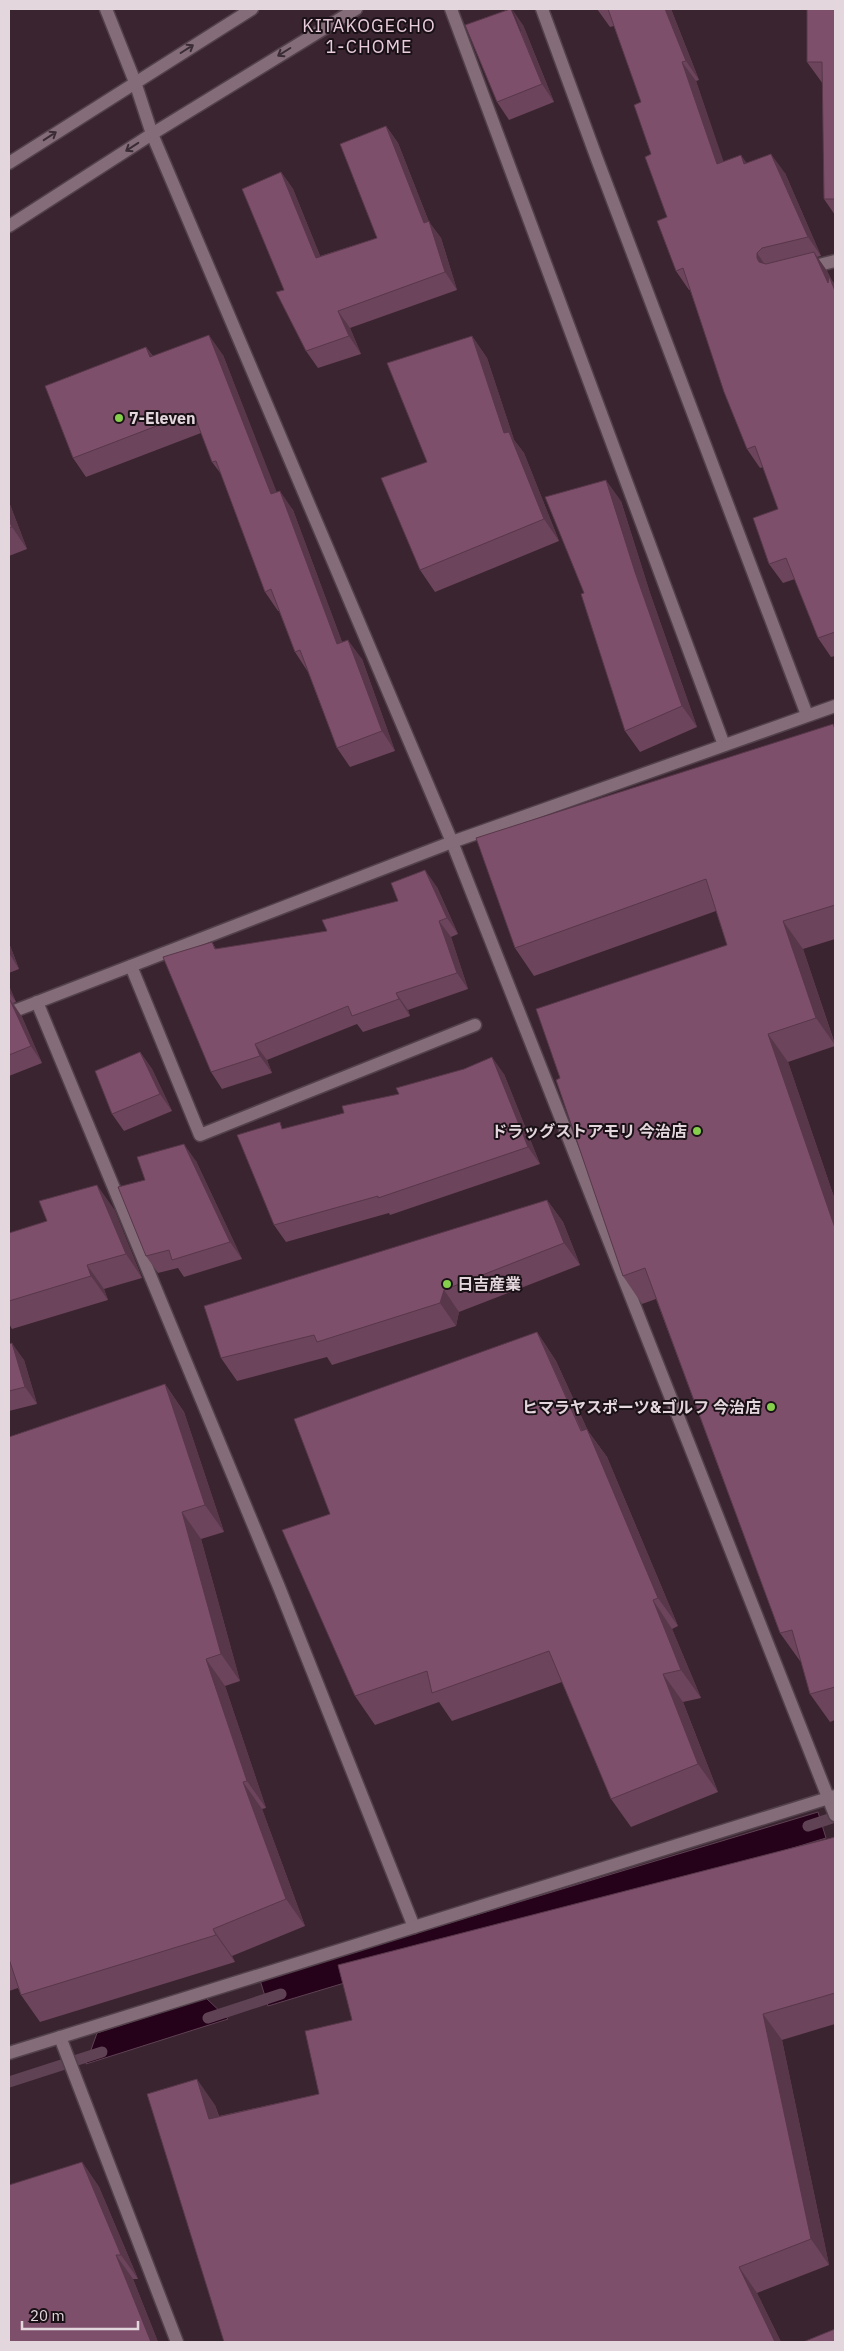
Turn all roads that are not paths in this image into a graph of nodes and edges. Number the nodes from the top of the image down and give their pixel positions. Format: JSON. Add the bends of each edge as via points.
{"nodes":[{"id":1,"x":106,"y":9,"type":"edge"},
{"id":2,"x":252,"y":9,"type":"edge"},
{"id":3,"x":356,"y":9,"type":"edge"},
{"id":4,"x":451,"y":9,"type":"edge"},
{"id":5,"x":542,"y":9,"type":"edge"},
{"id":6,"x":135,"y":82,"type":"junction"},
{"id":7,"x":152,"y":134,"type":"junction"},
{"id":8,"x":9,"y":163,"type":"edge"},
{"id":9,"x":9,"y":226,"type":"edge"},
{"id":10,"x":835,"y":261,"type":"edge"},
{"id":11,"x":797,"y":270,"type":"edge"},
{"id":12,"x":835,"y":706,"type":"edge"},
{"id":13,"x":807,"y":715,"type":"junction"},
{"id":14,"x":724,"y":745,"type":"junction"},
{"id":15,"x":452,"y":842,"type":"junction"},
{"id":16,"x":130,"y":966,"type":"junction"},
{"id":17,"x":37,"y":1002,"type":"junction"},
{"id":18,"x":9,"y":1013,"type":"edge"},
{"id":19,"x":475,"y":1025,"type":"dead end"},
{"id":20,"x":832,"y":1797,"type":"edge"},
{"id":21,"x":835,"y":1815,"type":"edge"},
{"id":22,"x":414,"y":1927,"type":"junction"},
{"id":23,"x":60,"y":2037,"type":"junction"},
{"id":24,"x":9,"y":2053,"type":"edge"},
{"id":25,"x":177,"y":2342,"type":"edge"}],
"edges":[{"from":1,"to":6,"type":"street"},
{"from":6,"to":2,"type":"street","one_way":true},
{"from":3,"to":7,"type":"street","one_way":true},
{"from":4,"to":14,"type":"street"},
{"from":5,"to":13,"type":"street"},
{"from":6,"to":7,"type":"street"},
{"from":8,"to":6,"type":"street","one_way":true},
{"from":7,"to":9,"type":"street","one_way":true},
{"from":7,"to":15,"type":"street"},
{"from":10,"to":11,"type":"street"},
{"from":12,"to":13,"type":"street"},
{"from":13,"to":14,"type":"street"},
{"from":14,"to":15,"type":"street"},
{"from":15,"to":16,"type":"street"},
{"from":15,"to":20,"type":"street"},
{"from":16,"to":17,"type":"street"},
{"from":16,"to":19,"type":"street","via":[[200,1135]]},
{"from":17,"to":18,"type":"street"},
{"from":17,"to":22,"type":"street","via":[[279,1588]]},
{"from":20,"to":21,"type":"street"},
{"from":20,"to":22,"type":"street"},
{"from":22,"to":23,"type":"street"},
{"from":23,"to":24,"type":"street"},
{"from":23,"to":25,"type":"street"}]}
